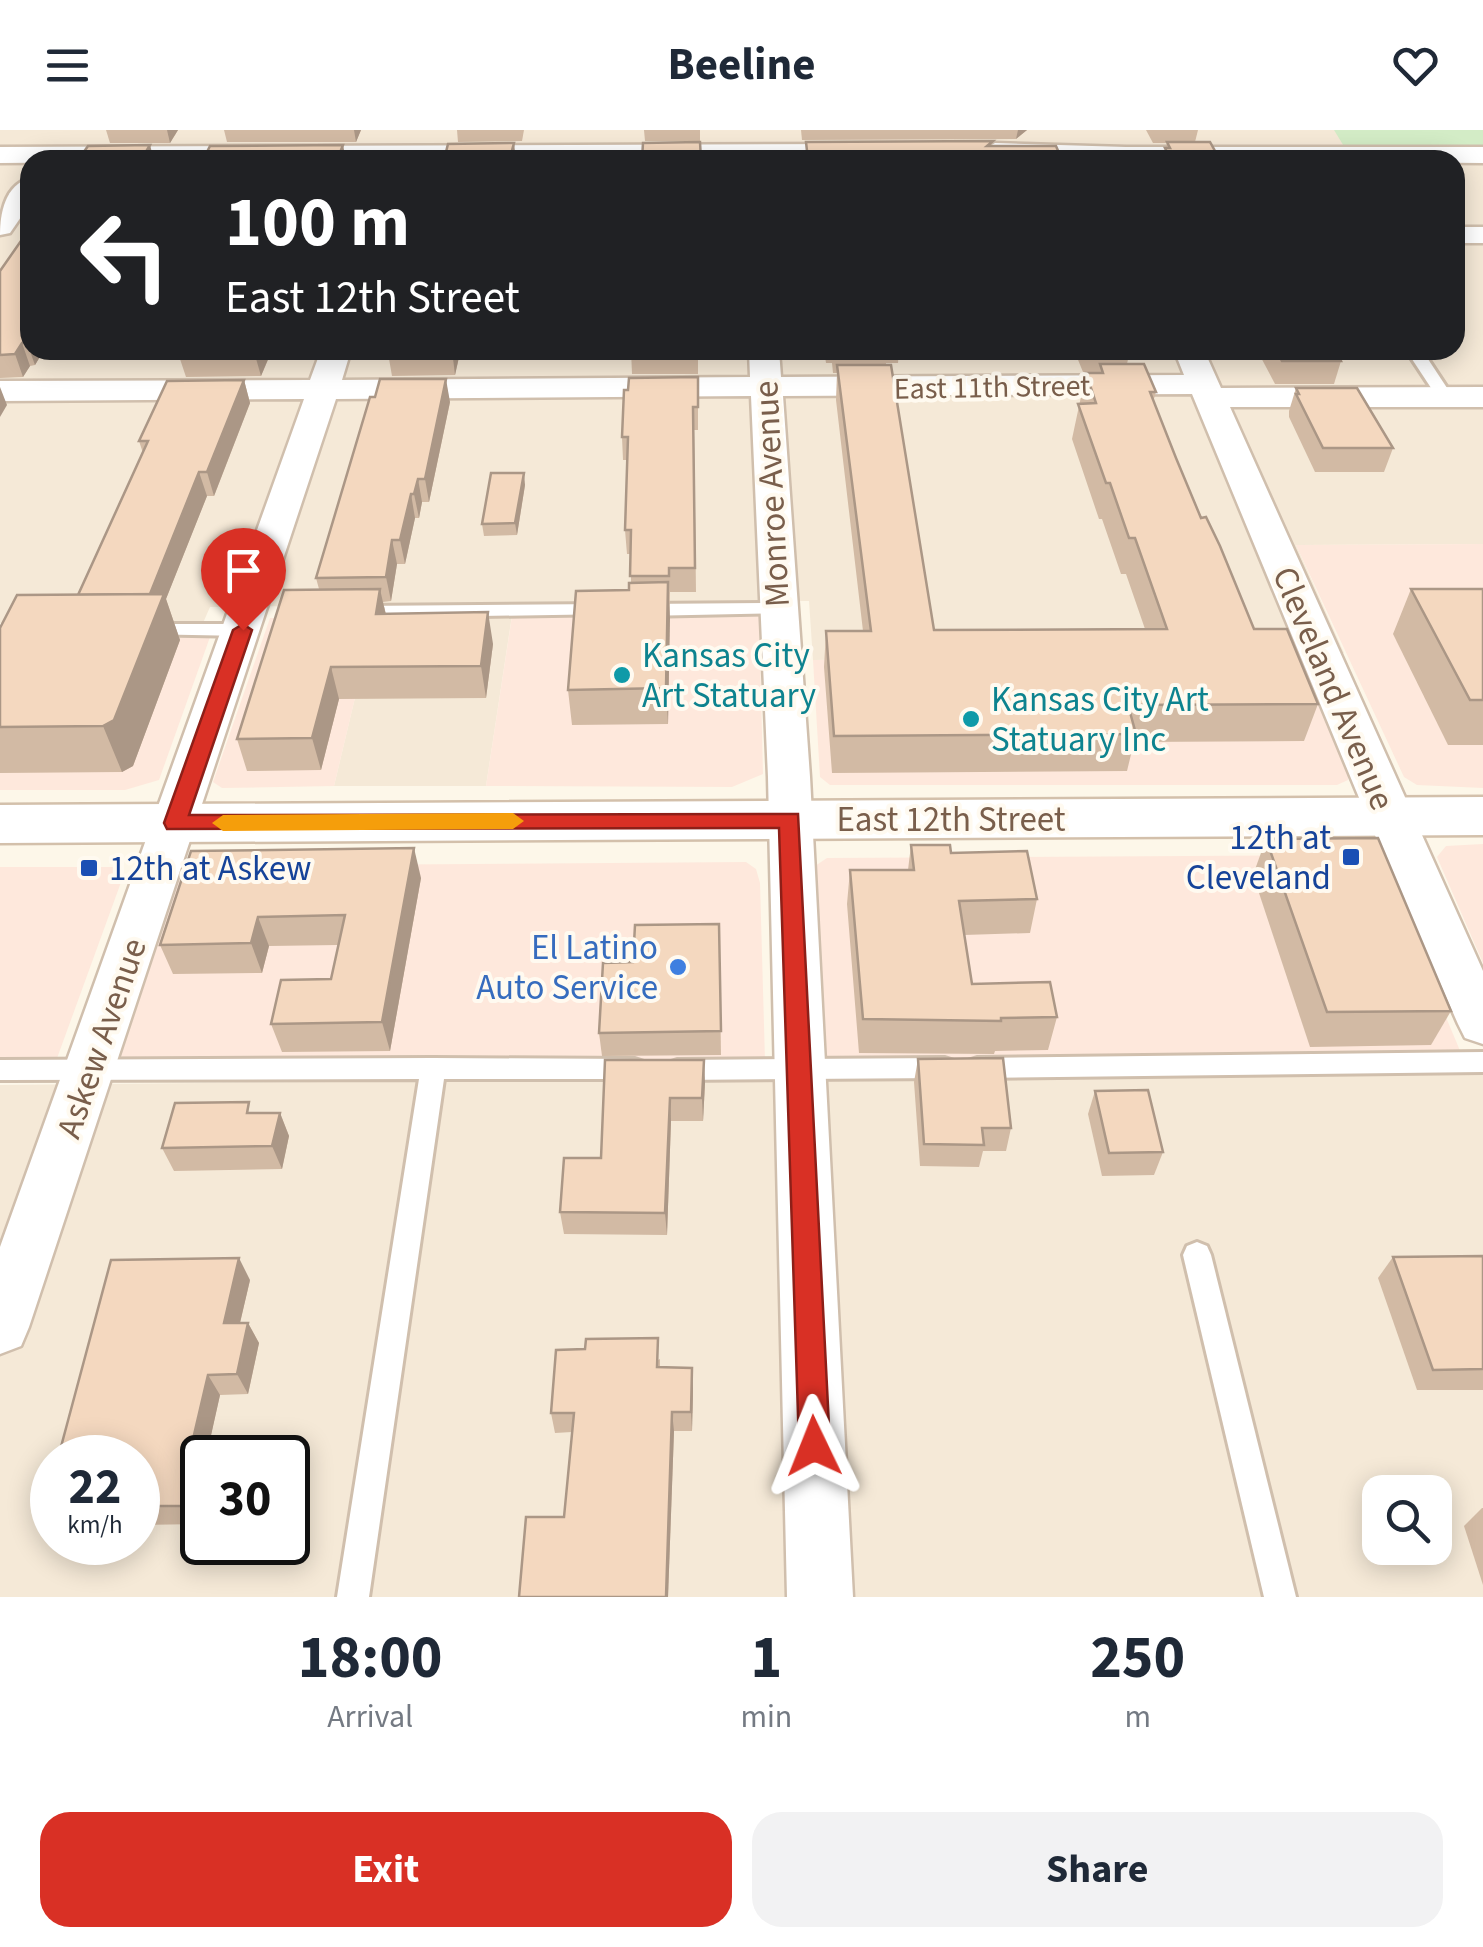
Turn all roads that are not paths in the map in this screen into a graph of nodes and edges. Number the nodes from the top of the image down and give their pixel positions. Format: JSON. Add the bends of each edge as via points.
{"nodes":[{"id":1,"x":1099,"y":148,"type":"edge"},
{"id":2,"x":972,"y":150,"type":"edge"},
{"id":3,"x":1209,"y":150,"type":"edge"},
{"id":4,"x":20,"y":200,"type":"edge"},
{"id":5,"x":0,"y":227,"type":"edge"},
{"id":6,"x":332,"y":360,"type":"edge"},
{"id":7,"x":1193,"y":360,"type":"edge"},
{"id":8,"x":1421,"y":360,"type":"edge"},
{"id":9,"x":765,"y":370,"type":"edge"},
{"id":10,"x":322,"y":390,"type":"junction"},
{"id":11,"x":1207,"y":391,"type":"junction"},
{"id":12,"x":0,"y":392,"type":"edge"},
{"id":13,"x":1445,"y":396,"type":"junction"},
{"id":14,"x":1483,"y":397,"type":"edge"},
{"id":15,"x":778,"y":609,"type":"junction"},
{"id":16,"x":338,"y":612,"type":"edge"},
{"id":17,"x":252,"y":618,"type":"junction"},
{"id":18,"x":134,"y":630,"type":"edge"},
{"id":19,"x":1388,"y":816,"type":"junction"},
{"id":20,"x":1483,"y":816,"type":"edge"},
{"id":21,"x":790,"y":820,"type":"junction"},
{"id":22,"x":175,"y":823,"type":"junction"},
{"id":23,"x":0,"y":824,"type":"edge"},
{"id":24,"x":1483,"y":1024,"type":"edge"},
{"id":25,"x":1483,"y":1062,"type":"edge"},
{"id":26,"x":433,"y":1068,"type":"junction"},
{"id":27,"x":0,"y":1070,"type":"edge"},
{"id":28,"x":91,"y":1070,"type":"junction"},
{"id":29,"x":802,"y":1070,"type":"junction"},
{"id":30,"x":1198,"y":1254,"type":"dead end"},
{"id":31,"x":0,"y":1327,"type":"edge"},
{"id":32,"x":354,"y":1597,"type":"edge"},
{"id":33,"x":820,"y":1597,"type":"edge"},
{"id":34,"x":1280,"y":1597,"type":"edge"}],
"edges":[{"from":1,"to":2,"type":"street"},
{"from":1,"to":3,"type":"street"},
{"from":4,"to":5,"type":"street"},
{"from":6,"to":10,"type":"street","name":"Askew Avenue"},
{"from":7,"to":11,"type":"street","name":"Cleveland Avenue"},
{"from":8,"to":13,"type":"lane"},
{"from":9,"to":10,"type":"street","name":"East 11th Street"},
{"from":9,"to":11,"type":"street","name":"East 11th Street"},
{"from":9,"to":15,"type":"street","name":"Monroe Avenue"},
{"from":10,"to":12,"type":"street","name":"East 11th Street"},
{"from":10,"to":17,"type":"street","name":"Askew Avenue"},
{"from":11,"to":13,"type":"street","name":"East 11th Street"},
{"from":11,"to":19,"type":"street","name":"Cleveland Avenue"},
{"from":13,"to":14,"type":"street","name":"East 11th Street"},
{"from":15,"to":16,"type":"lane"},
{"from":15,"to":21,"type":"street","name":"Monroe Avenue"},
{"from":17,"to":18,"type":"lane"},
{"from":17,"to":22,"type":"street","name":"Askew Avenue"},
{"from":19,"to":20,"type":"street","name":"East 12th Street"},
{"from":19,"to":21,"type":"street","name":"East 12th Street"},
{"from":19,"to":24,"type":"street","name":"Cleveland Avenue"},
{"from":21,"to":22,"type":"street","name":"East 12th Street"},
{"from":21,"to":29,"type":"street","name":"Monroe Avenue"},
{"from":22,"to":23,"type":"street","name":"East 12th Street"},
{"from":22,"to":28,"type":"street","name":"Askew Avenue"},
{"from":25,"to":29,"type":"lane"},
{"from":26,"to":28,"type":"lane"},
{"from":26,"to":29,"type":"lane"},
{"from":26,"to":32,"type":"lane"},
{"from":27,"to":28,"type":"lane"},
{"from":28,"to":31,"type":"street","name":"Askew Avenue"},
{"from":29,"to":33,"type":"street","name":"Monroe Avenue"},
{"from":30,"to":34,"type":"lane"}]}
